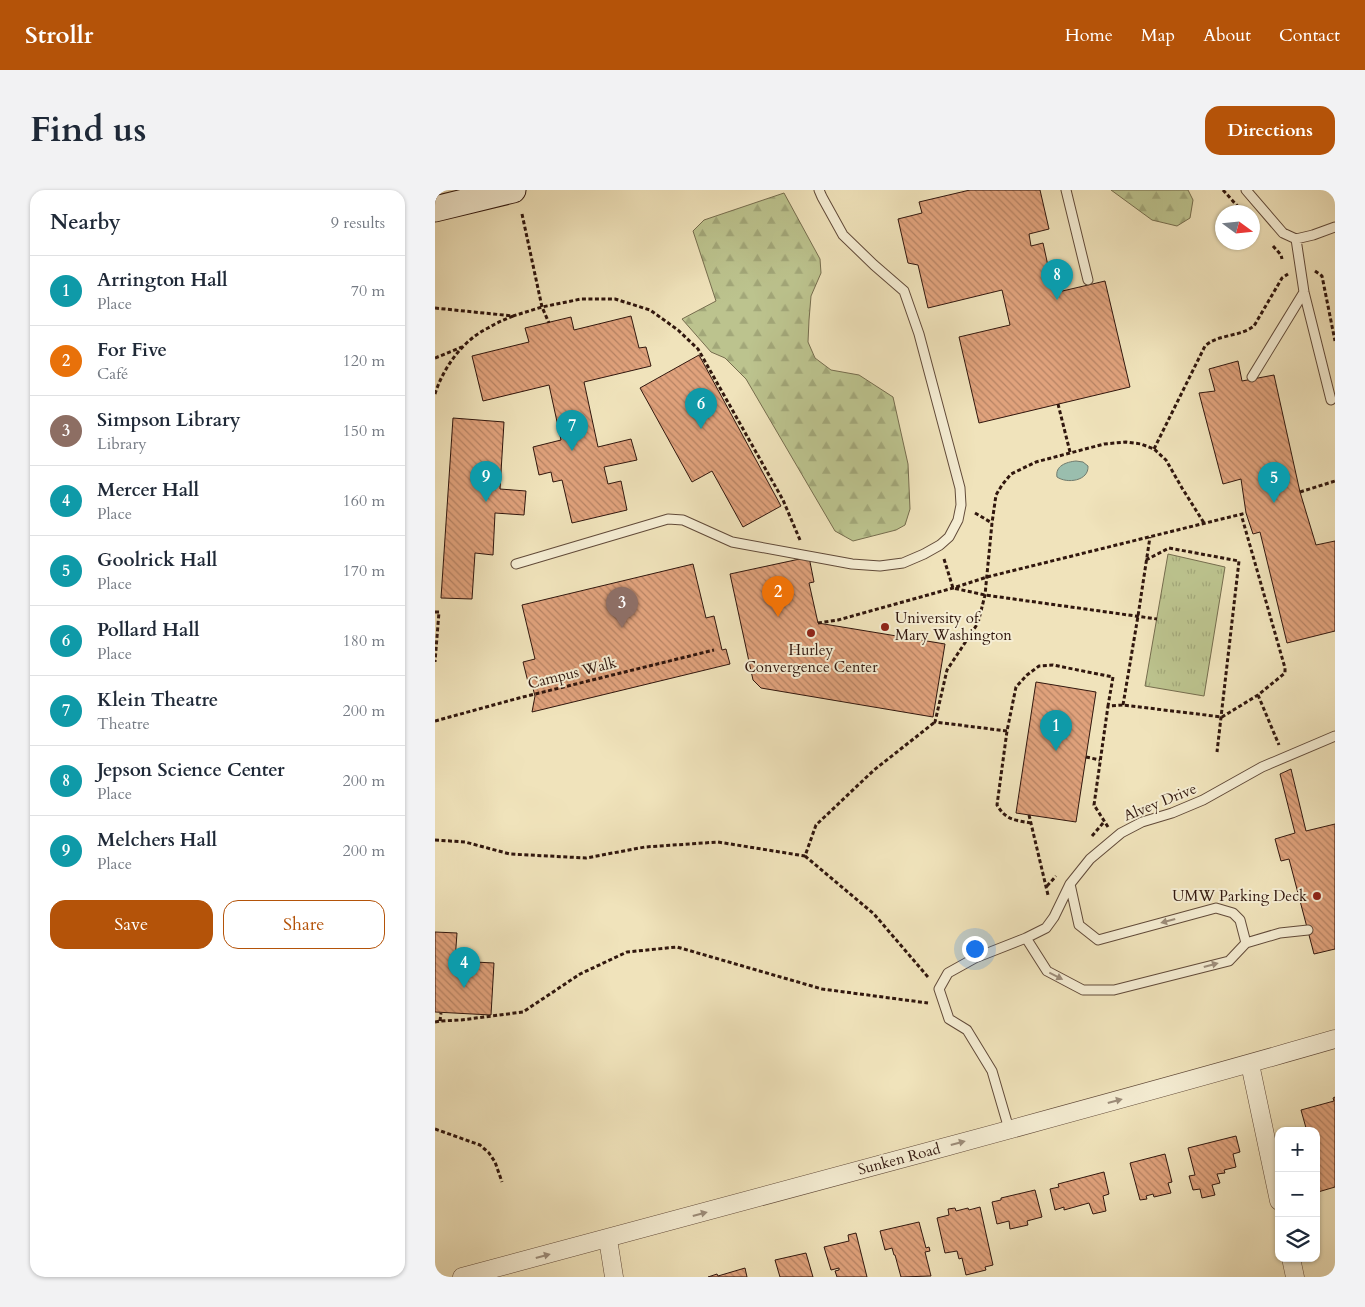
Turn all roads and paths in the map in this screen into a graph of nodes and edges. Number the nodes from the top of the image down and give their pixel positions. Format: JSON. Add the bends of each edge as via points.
{"nodes":[{"id":1,"x":513,"y":190,"type":"edge"},
{"id":2,"x":819,"y":190,"type":"edge"},
{"id":3,"x":1066,"y":190,"type":"edge"},
{"id":4,"x":1223,"y":190,"type":"edge"},
{"id":5,"x":1246,"y":190,"type":"edge"},
{"id":6,"x":479,"y":194,"type":"edge"},
{"id":7,"x":1237,"y":205,"type":"edge"},
{"id":8,"x":435,"y":208,"type":"edge"},
{"id":9,"x":522,"y":214,"type":"dead end"},
{"id":10,"x":1335,"y":227,"type":"edge"},
{"id":11,"x":1296,"y":239,"type":"junction"},
{"id":12,"x":1269,"y":242,"type":"dead end"},
{"id":13,"x":1282,"y":262,"type":"dead end"},
{"id":14,"x":1284,"y":268,"type":"dead end"},
{"id":15,"x":1301,"y":271,"type":"junction"},
{"id":16,"x":1286,"y":275,"type":"junction"},
{"id":17,"x":1088,"y":280,"type":"dead end"},
{"id":18,"x":1305,"y":292,"type":"junction"},
{"id":19,"x":542,"y":307,"type":"junction"},
{"id":20,"x":435,"y":308,"type":"edge"},
{"id":21,"x":513,"y":316,"type":"junction"},
{"id":22,"x":549,"y":323,"type":"dead end"},
{"id":23,"x":1335,"y":341,"type":"edge"},
{"id":24,"x":463,"y":347,"type":"junction"},
{"id":25,"x":435,"y":358,"type":"edge"},
{"id":26,"x":1252,"y":377,"type":"dead end"},
{"id":27,"x":435,"y":394,"type":"edge"},
{"id":28,"x":1331,"y":400,"type":"dead end"},
{"id":29,"x":1058,"y":404,"type":"dead end"},
{"id":30,"x":1154,"y":449,"type":"junction"},
{"id":31,"x":1070,"y":452,"type":"junction"},
{"id":32,"x":1335,"y":482,"type":"edge"},
{"id":33,"x":1300,"y":492,"type":"dead end"},
{"id":34,"x":1204,"y":523,"type":"junction"},
{"id":35,"x":1150,"y":537,"type":"junction"},
{"id":36,"x":940,"y":545,"type":"junction"},
{"id":37,"x":804,"y":555,"type":"junction"},
{"id":38,"x":1146,"y":560,"type":"junction"},
{"id":39,"x":516,"y":564,"type":"dead end"},
{"id":40,"x":987,"y":577,"type":"junction"},
{"id":41,"x":953,"y":588,"type":"junction"},
{"id":42,"x":985,"y":595,"type":"junction"},
{"id":43,"x":436,"y":613,"type":"edge"},
{"id":44,"x":1138,"y":616,"type":"junction"},
{"id":45,"x":1157,"y":619,"type":"dead end"},
{"id":46,"x":818,"y":623,"type":"dead end"},
{"id":47,"x":715,"y":650,"type":"dead end"},
{"id":48,"x":435,"y":662,"type":"edge"},
{"id":49,"x":1258,"y":694,"type":"junction"},
{"id":50,"x":1123,"y":705,"type":"junction"},
{"id":51,"x":1108,"y":706,"type":"junction"},
{"id":52,"x":1222,"y":717,"type":"junction"},
{"id":53,"x":435,"y":721,"type":"edge"},
{"id":54,"x":935,"y":722,"type":"junction"},
{"id":55,"x":1007,"y":731,"type":"junction"},
{"id":56,"x":1335,"y":736,"type":"edge"},
{"id":57,"x":1217,"y":752,"type":"dead end"},
{"id":58,"x":1085,"y":757,"type":"dead end"},
{"id":59,"x":1284,"y":757,"type":"junction"},
{"id":60,"x":1100,"y":760,"type":"junction"},
{"id":61,"x":1029,"y":815,"type":"dead end"},
{"id":62,"x":1031,"y":823,"type":"junction"},
{"id":63,"x":1114,"y":838,"type":"junction"},
{"id":64,"x":435,"y":840,"type":"edge"},
{"id":65,"x":805,"y":856,"type":"junction"},
{"id":66,"x":1070,"y":884,"type":"junction"},
{"id":67,"x":1054,"y":918,"type":"junction"},
{"id":68,"x":1308,"y":930,"type":"dead end"},
{"id":69,"x":1026,"y":938,"type":"junction"},
{"id":70,"x":1246,"y":943,"type":"junction"},
{"id":71,"x":939,"y":989,"type":"junction"},
{"id":72,"x":441,"y":1013,"type":"dead end"},
{"id":73,"x":440,"y":1021,"type":"junction"},
{"id":74,"x":435,"y":1022,"type":"edge"},
{"id":75,"x":1335,"y":1039,"type":"edge"},
{"id":76,"x":1250,"y":1064,"type":"junction"},
{"id":77,"x":435,"y":1129,"type":"edge"},
{"id":78,"x":1009,"y":1129,"type":"junction"},
{"id":79,"x":502,"y":1182,"type":"dead end"},
{"id":80,"x":1275,"y":1182,"type":"edge"},
{"id":81,"x":608,"y":1239,"type":"junction"},
{"id":82,"x":1292,"y":1262,"type":"edge"},
{"id":83,"x":462,"y":1277,"type":"edge"},
{"id":84,"x":614,"y":1277,"type":"edge"},
{"id":85,"x":1295,"y":1277,"type":"edge"}],
"edges":[{"from":1,"to":6,"type":"street"},
{"from":2,"to":36,"type":"lane","via":[[843,235],[904,291],[919,334],[960,488],[958,520],[949,537]]},
{"from":3,"to":17,"type":"lane"},
{"from":4,"to":7,"type":"path"},
{"from":5,"to":11,"type":"lane","via":[[1283,233]]},
{"from":6,"to":8,"type":"street"},
{"from":9,"to":19,"type":"path"},
{"from":10,"to":11,"type":"lane"},
{"from":11,"to":15,"type":"lane"},
{"from":12,"to":13,"type":"path","via":[[1281,255]]},
{"from":14,"to":16,"type":"path"},
{"from":15,"to":16,"type":"path"},
{"from":15,"to":18,"type":"lane"},
{"from":15,"to":23,"type":"path","via":[[1313,269],[1322,276]]},
{"from":16,"to":30,"type":"path","via":[[1254,326],[1247,332],[1205,346]]},
{"from":18,"to":26,"type":"lane"},
{"from":18,"to":28,"type":"lane"},
{"from":19,"to":21,"type":"path"},
{"from":19,"to":22,"type":"path"},
{"from":19,"to":37,"type":"path","via":[[581,299],[615,299],[650,310],[678,330],[698,349],[783,500]]},
{"from":20,"to":21,"type":"path"},
{"from":21,"to":24,"type":"path","via":[[487,328]]},
{"from":24,"to":25,"type":"path"},
{"from":24,"to":27,"type":"path"},
{"from":29,"to":31,"type":"path"},
{"from":30,"to":31,"type":"path","via":[[1126,442]]},
{"from":30,"to":34,"type":"path","via":[[1166,460]]},
{"from":31,"to":40,"type":"path","via":[[1036,462],[1011,474],[1002,484],[994,507]]},
{"from":32,"to":33,"type":"path"},
{"from":34,"to":35,"type":"path"},
{"from":34,"to":49,"type":"path","via":[[1243,513],[1285,668],[1285,673]]},
{"from":35,"to":38,"type":"path"},
{"from":35,"to":40,"type":"path"},
{"from":36,"to":37,"type":"lane","via":[[903,563],[879,566]]},
{"from":36,"to":41,"type":"path"},
{"from":37,"to":39,"type":"lane","via":[[732,542],[683,520],[668,519]]},
{"from":38,"to":44,"type":"path"},
{"from":38,"to":52,"type":"path","via":[[1169,548],[1239,561]]},
{"from":40,"to":41,"type":"path"},
{"from":40,"to":42,"type":"path"},
{"from":41,"to":42,"type":"path"},
{"from":41,"to":46,"type":"path"},
{"from":42,"to":44,"type":"path"},
{"from":42,"to":54,"type":"path","via":[[978,623],[947,670]]},
{"from":43,"to":48,"type":"path"},
{"from":44,"to":45,"type":"path"},
{"from":44,"to":50,"type":"path"},
{"from":47,"to":53,"type":"path","name":"Campus Walk"},
{"from":49,"to":52,"type":"path"},
{"from":49,"to":59,"type":"path"},
{"from":50,"to":51,"type":"path"},
{"from":50,"to":52,"type":"path"},
{"from":51,"to":55,"type":"path","via":[[1113,677],[1053,665],[1039,666],[1016,687]]},
{"from":51,"to":60,"type":"path"},
{"from":52,"to":57,"type":"path"},
{"from":54,"to":55,"type":"path"},
{"from":54,"to":65,"type":"path","via":[[874,770],[816,825]]},
{"from":55,"to":62,"type":"path","via":[[997,805],[1002,814]]},
{"from":56,"to":59,"type":"lane","name":"Alvey Drive"},
{"from":58,"to":60,"type":"path"},
{"from":59,"to":63,"type":"lane","name":"Alvey Drive","via":[[1203,800],[1142,822]]},
{"from":60,"to":63,"type":"path","via":[[1094,805]]},
{"from":61,"to":62,"type":"path"},
{"from":62,"to":67,"type":"path"},
{"from":63,"to":66,"type":"lane","name":"Alvey Drive","via":[[1090,859]]},
{"from":64,"to":65,"type":"path","via":[[465,842],[510,854],[586,858],[645,847],[717,842]]},
{"from":65,"to":71,"type":"path","via":[[875,914]]},
{"from":66,"to":67,"type":"lane","name":"Alvey Drive"},
{"from":70,"to":66,"type":"lane","one_way":true,"via":[[1240,920],[1233,913],[1216,908],[1098,940],[1079,925]]},
{"from":67,"to":69,"type":"lane","name":"Alvey Drive","via":[[1045,928]]},
{"from":68,"to":70,"type":"lane","via":[[1280,932]]},
{"from":69,"to":70,"type":"lane","one_way":true,"via":[[1047,971],[1083,990],[1113,990],[1229,960]]},
{"from":69,"to":71,"type":"lane","name":"Alvey Drive","via":[[975,958],[948,973]]},
{"from":71,"to":73,"type":"path","via":[[927,1004],[822,989],[677,947],[627,952],[579,974],[523,1012]]},
{"from":71,"to":78,"type":"lane","via":[[949,1019],[967,1030],[992,1071]]},
{"from":72,"to":73,"type":"path"},
{"from":73,"to":74,"type":"path"},
{"from":75,"to":76,"type":"street","name":"Sunken Road"},
{"from":78,"to":76,"type":"street","name":"Sunken Road","one_way":true},
{"from":76,"to":80,"type":"street"},
{"from":77,"to":79,"type":"path","via":[[480,1145],[495,1162]]},
{"from":81,"to":78,"type":"street","name":"Sunken Road","one_way":true},
{"from":83,"to":81,"type":"street","name":"Sunken Road","one_way":true},
{"from":81,"to":84,"type":"street"},
{"from":82,"to":85,"type":"street"}]}
